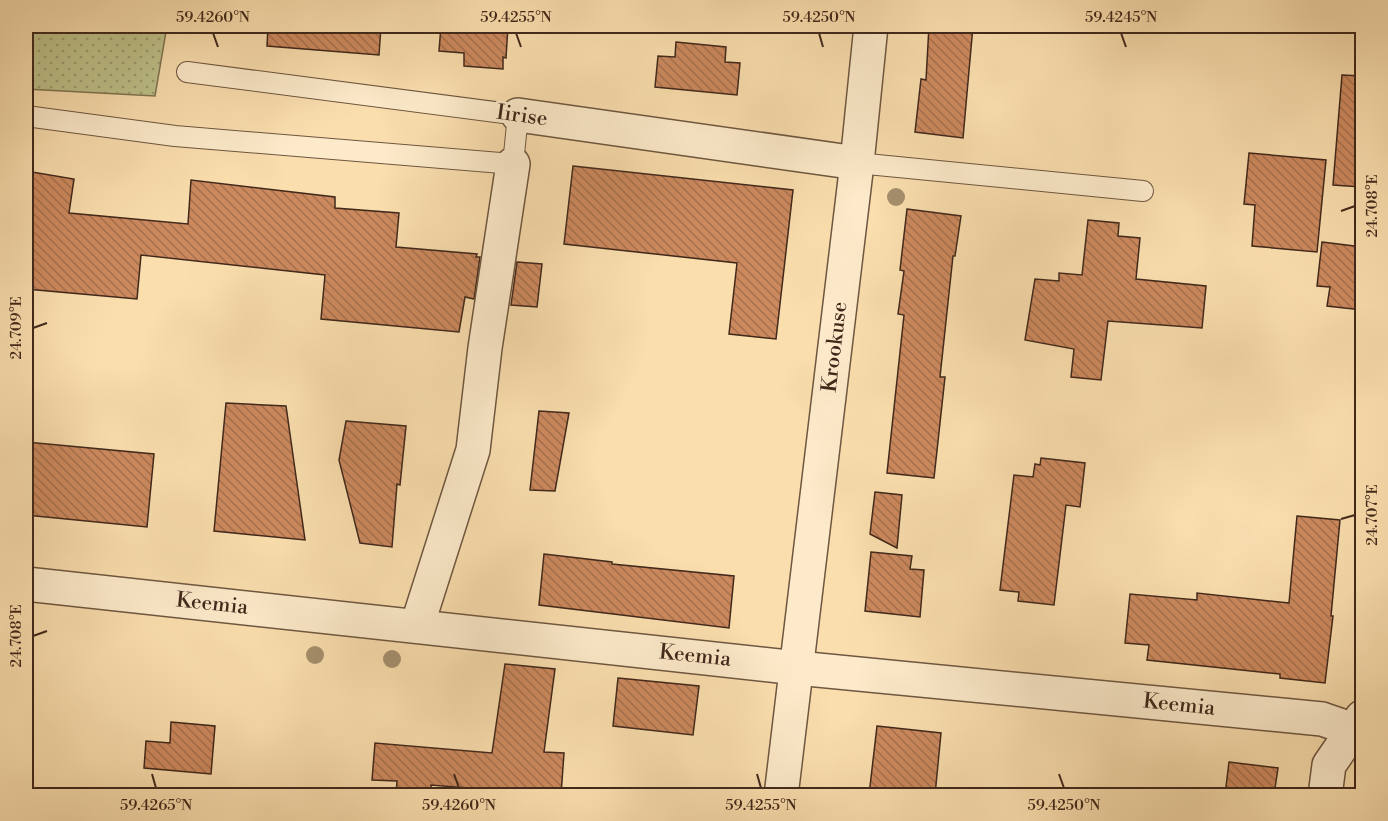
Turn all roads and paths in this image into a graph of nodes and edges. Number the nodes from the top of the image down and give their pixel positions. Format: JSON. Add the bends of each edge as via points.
{"nodes":[{"id":1,"x":871,"y":26,"type":"edge"},
{"id":2,"x":187,"y":72,"type":"dead end"},
{"id":3,"x":518,"y":115,"type":"junction"},
{"id":4,"x":26,"y":116,"type":"edge"},
{"id":5,"x":857,"y":163,"type":"junction"},
{"id":6,"x":513,"y":164,"type":"junction"},
{"id":7,"x":1143,"y":191,"type":"dead end"},
{"id":8,"x":26,"y":584,"type":"edge"},
{"id":9,"x":417,"y":626,"type":"junction"},
{"id":10,"x":797,"y":668,"type":"junction"},
{"id":11,"x":1360,"y":728,"type":"edge"},
{"id":12,"x":781,"y":795,"type":"edge"},
{"id":13,"x":1325,"y":795,"type":"edge"}],
"edges":[{"from":1,"to":5,"type":"street","name":"Krookuse"},
{"from":2,"to":3,"type":"lane","name":"Iirise"},
{"from":3,"to":5,"type":"street","name":"Iirise"},
{"from":3,"to":6,"type":"lane"},
{"from":4,"to":6,"type":"lane","via":[[175,136]]},
{"from":5,"to":7,"type":"lane"},
{"from":5,"to":10,"type":"street","name":"Krookuse"},
{"from":6,"to":9,"type":"street","via":[[473,450]]},
{"from":8,"to":9,"type":"street","name":"Keemia"},
{"from":9,"to":10,"type":"street","name":"Keemia"},
{"from":10,"to":11,"type":"street","name":"Keemia","via":[[1322,719]]},
{"from":10,"to":12,"type":"street","name":"Krookuse"},
{"from":11,"to":13,"type":"street","via":[[1329,765]]}]}
